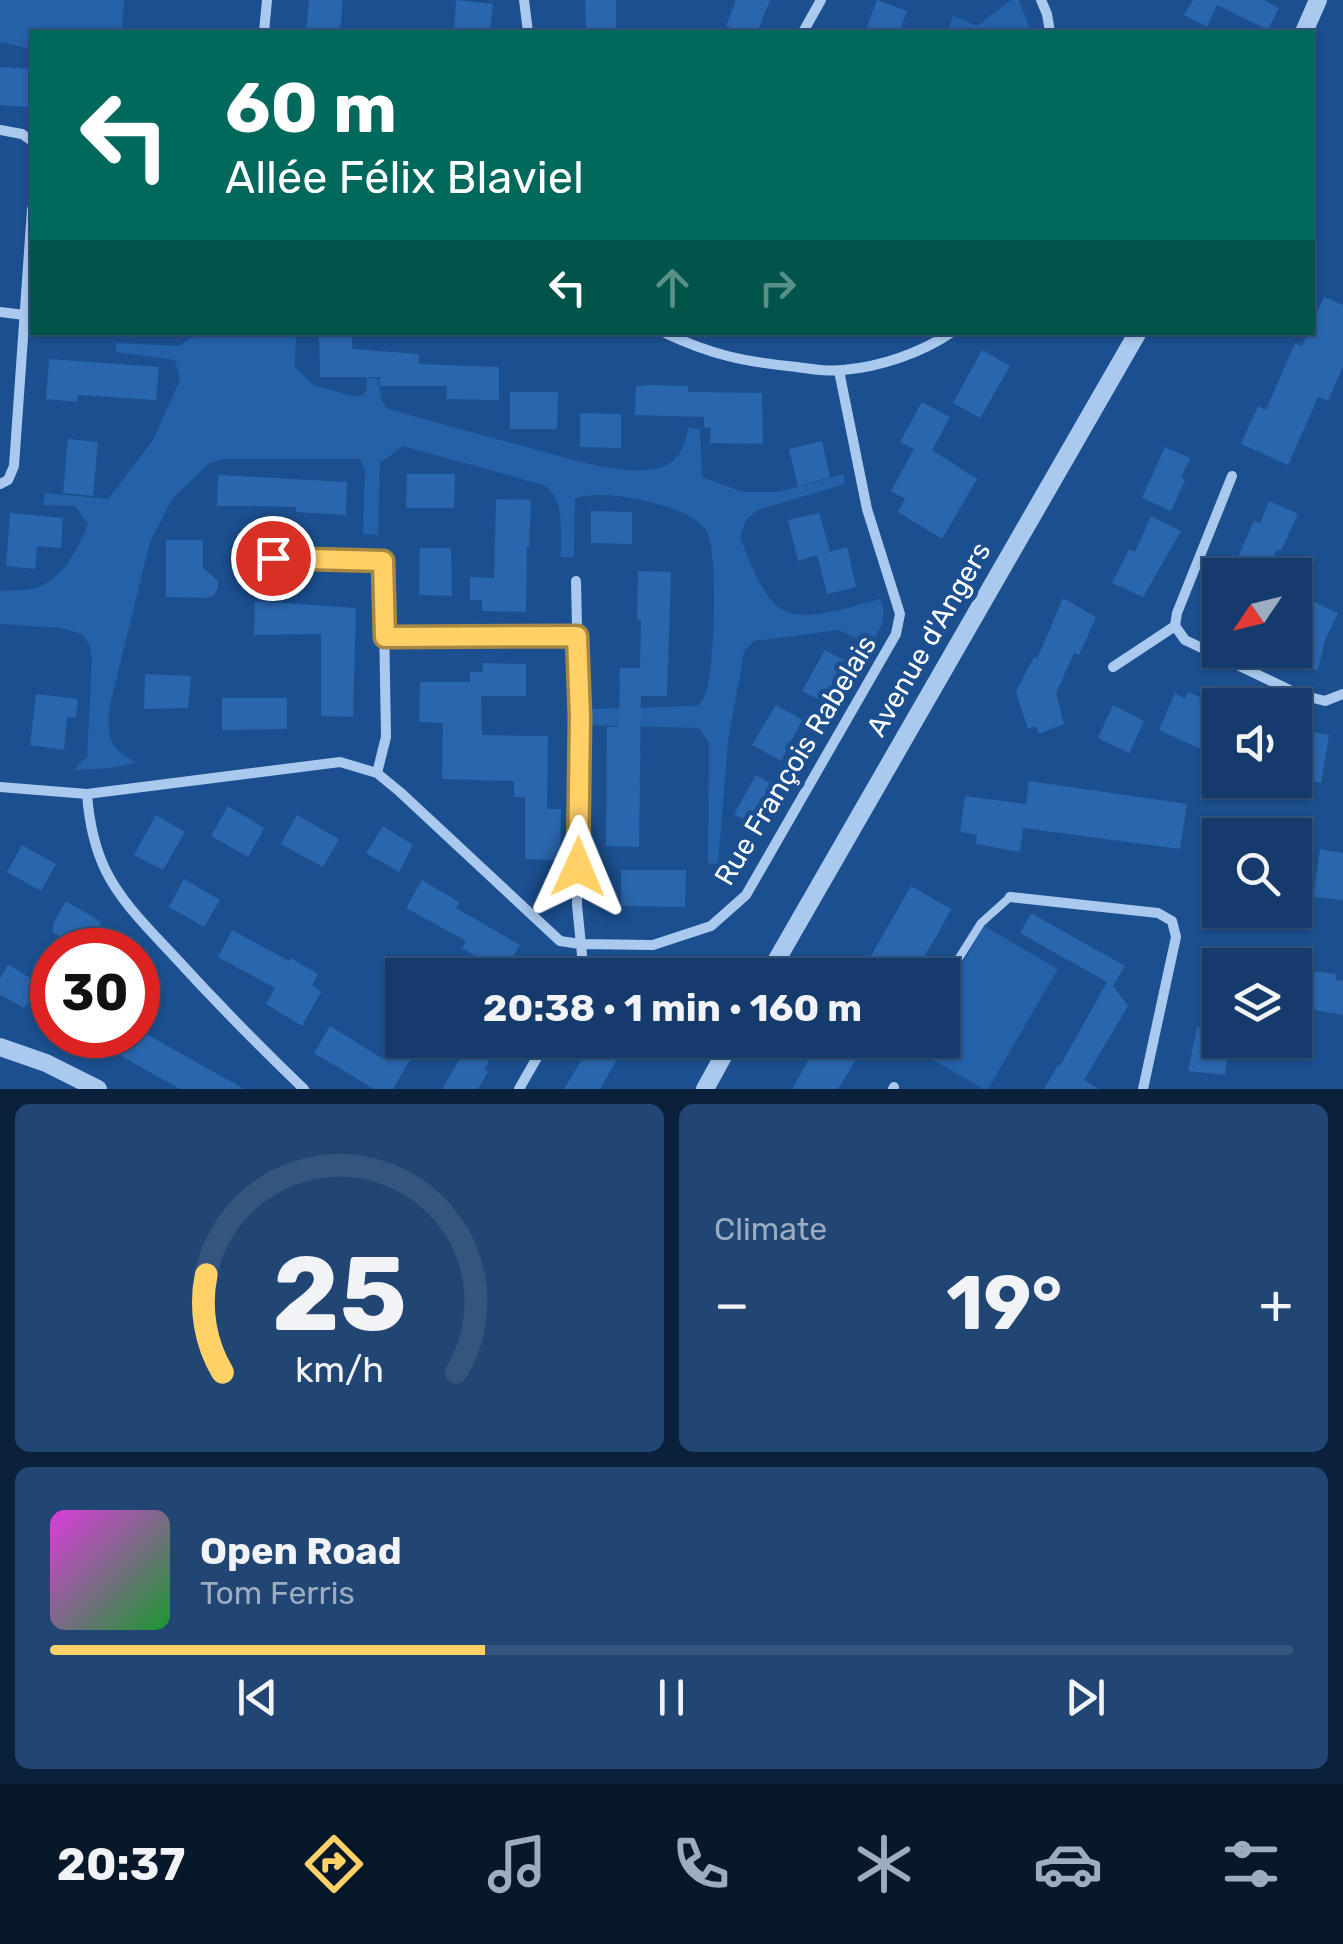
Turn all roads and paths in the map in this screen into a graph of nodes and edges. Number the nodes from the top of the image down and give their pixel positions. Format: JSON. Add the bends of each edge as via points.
{"nodes":[{"id":1,"x":266,"y":0,"type":"edge"},
{"id":2,"x":524,"y":0,"type":"edge"},
{"id":3,"x":821,"y":0,"type":"edge"},
{"id":4,"x":1041,"y":0,"type":"edge"},
{"id":5,"x":1318,"y":0,"type":"edge"},
{"id":6,"x":264,"y":30,"type":"edge"},
{"id":7,"x":528,"y":30,"type":"edge"},
{"id":8,"x":804,"y":30,"type":"edge"},
{"id":9,"x":1050,"y":30,"type":"edge"},
{"id":10,"x":1305,"y":30,"type":"edge"},
{"id":11,"x":0,"y":130,"type":"edge"},
{"id":12,"x":30,"y":139,"type":"edge"},
{"id":13,"x":30,"y":280,"type":"edge"},
{"id":14,"x":0,"y":312,"type":"edge"},
{"id":15,"x":29,"y":315,"type":"edge"},
{"id":16,"x":669,"y":335,"type":"edge"},
{"id":17,"x":948,"y":335,"type":"edge"},
{"id":18,"x":1136,"y":335,"type":"edge"},
{"id":19,"x":839,"y":371,"type":"junction"},
{"id":20,"x":1232,"y":476,"type":"dead end"},
{"id":21,"x":0,"y":484,"type":"edge"},
{"id":22,"x":273,"y":558,"type":"dead end"},
{"id":23,"x":576,"y":582,"type":"dead end"},
{"id":24,"x":1175,"y":626,"type":"junction"},
{"id":25,"x":577,"y":636,"type":"junction"},
{"id":26,"x":385,"y":637,"type":"junction"},
{"id":27,"x":1113,"y":668,"type":"dead end"},
{"id":28,"x":1343,"y":694,"type":"edge"},
{"id":29,"x":377,"y":773,"type":"junction"},
{"id":30,"x":0,"y":788,"type":"edge"},
{"id":31,"x":86,"y":794,"type":"junction"},
{"id":32,"x":1010,"y":897,"type":"joint"},
{"id":33,"x":580,"y":944,"type":"junction"},
{"id":34,"x":582,"y":958,"type":"edge"},
{"id":35,"x":778,"y":958,"type":"edge"},
{"id":36,"x":959,"y":958,"type":"edge"},
{"id":37,"x":0,"y":1047,"type":"edge"},
{"id":38,"x":537,"y":1058,"type":"edge"},
{"id":39,"x":722,"y":1058,"type":"edge"},
{"id":40,"x":98,"y":1089,"type":"edge"},
{"id":41,"x":304,"y":1089,"type":"edge"},
{"id":42,"x":519,"y":1089,"type":"edge"},
{"id":43,"x":705,"y":1089,"type":"edge"},
{"id":44,"x":1144,"y":1089,"type":"edge"}],
"edges":[{"from":1,"to":6,"type":"street"},
{"from":2,"to":7,"type":"street"},
{"from":3,"to":8,"type":"street"},
{"from":4,"to":9,"type":"street"},
{"from":5,"to":10,"type":"street"},
{"from":11,"to":12,"type":"street"},
{"from":13,"to":15,"type":"street"},
{"from":14,"to":15,"type":"street"},
{"from":15,"to":21,"type":"street","via":[[14,466]]},
{"from":16,"to":19,"type":"street","via":[[747,362]]},
{"from":17,"to":19,"type":"street","via":[[876,366]]},
{"from":18,"to":35,"type":"street","name":"Avenue d'Angers"},
{"from":19,"to":33,"type":"street","name":"Rue François Rabelais","via":[[867,508],[900,614],[896,634],[746,895],[710,926],[653,945]]},
{"from":20,"to":24,"type":"street"},
{"from":22,"to":26,"type":"street","via":[[383,561]]},
{"from":23,"to":25,"type":"street"},
{"from":24,"to":27,"type":"street"},
{"from":24,"to":28,"type":"street","via":[[1185,640],[1298,694],[1325,700]]},
{"from":25,"to":26,"type":"street"},
{"from":25,"to":33,"type":"street"},
{"from":26,"to":29,"type":"street","via":[[386,737]]},
{"from":29,"to":31,"type":"street","name":"Rue François Rabelais","via":[[340,762]]},
{"from":29,"to":33,"type":"street","name":"Rue François Rabelais","via":[[560,941]]},
{"from":30,"to":31,"type":"street","name":"Rue François Rabelais"},
{"from":31,"to":41,"type":"street","via":[[95,843],[119,891]]},
{"from":32,"to":36,"type":"lane","via":[[981,924]]},
{"from":32,"to":44,"type":"street","via":[[1158,912],[1172,921],[1176,937]]},
{"from":33,"to":34,"type":"street"},
{"from":37,"to":40,"type":"street"},
{"from":38,"to":42,"type":"street"},
{"from":39,"to":43,"type":"street"}]}
